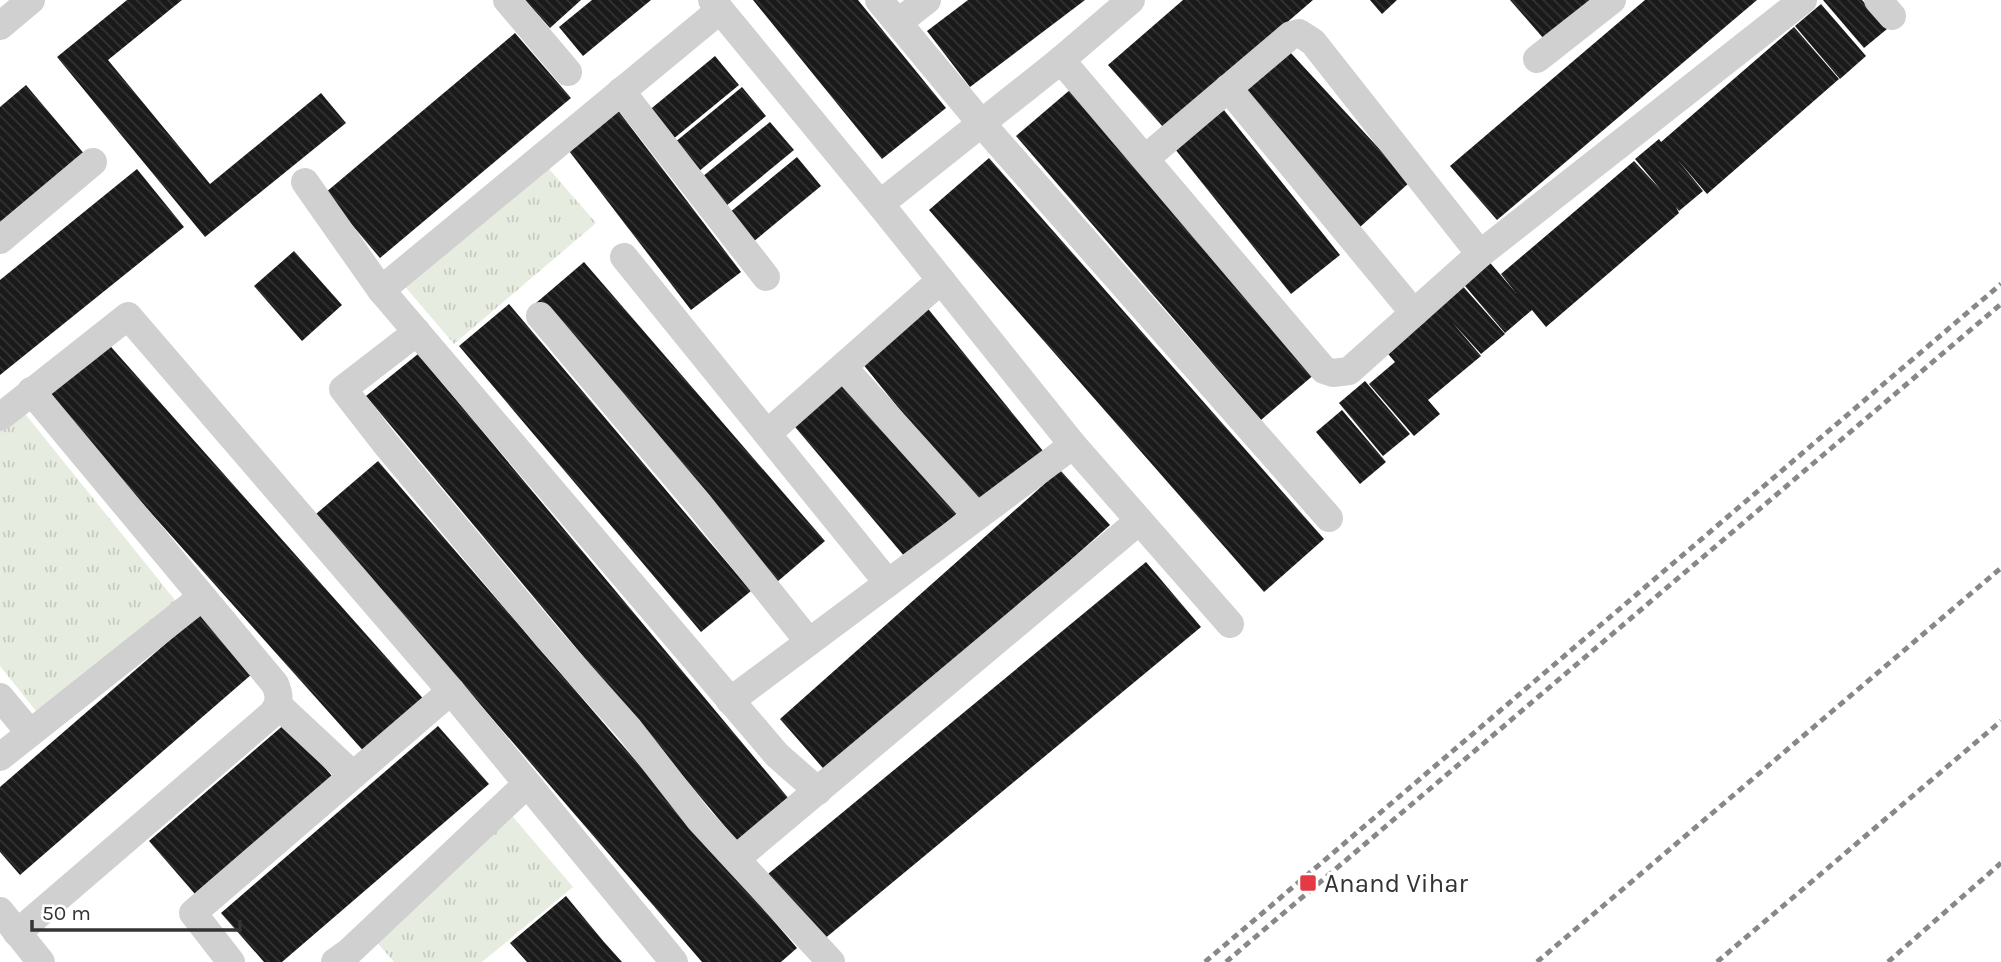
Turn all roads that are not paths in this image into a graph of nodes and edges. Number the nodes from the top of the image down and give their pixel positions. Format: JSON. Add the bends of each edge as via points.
{"nodes":[{"id":1,"x":507,"y":0,"type":"edge"},
{"id":2,"x":880,"y":0,"type":"edge"},
{"id":3,"x":927,"y":0,"type":"edge"},
{"id":4,"x":1131,"y":0,"type":"edge"},
{"id":5,"x":1612,"y":0,"type":"edge"},
{"id":6,"x":1803,"y":0,"type":"edge"},
{"id":7,"x":716,"y":5,"type":"edge"},
{"id":8,"x":899,"y":22,"type":"junction"},
{"id":9,"x":1537,"y":59,"type":"dead end"},
{"id":10,"x":1061,"y":60,"type":"junction"},
{"id":11,"x":568,"y":72,"type":"dead end"},
{"id":12,"x":1228,"y":88,"type":"junction"},
{"id":13,"x":621,"y":91,"type":"junction"},
{"id":14,"x":981,"y":123,"type":"junction"},
{"id":15,"x":1146,"y":159,"type":"junction"},
{"id":16,"x":93,"y":162,"type":"dead end"},
{"id":17,"x":305,"y":182,"type":"dead end"},
{"id":18,"x":880,"y":204,"type":"junction"},
{"id":19,"x":0,"y":240,"type":"edge"},
{"id":20,"x":1480,"y":254,"type":"junction"},
{"id":21,"x":624,"y":257,"type":"dead end"},
{"id":22,"x":766,"y":277,"type":"dead end"},
{"id":23,"x":941,"y":280,"type":"junction"},
{"id":24,"x":381,"y":290,"type":"junction"},
{"id":25,"x":1414,"y":313,"type":"junction"},
{"id":26,"x":540,"y":316,"type":"dead end"},
{"id":27,"x":417,"y":332,"type":"junction"},
{"id":28,"x":844,"y":367,"type":"junction"},
{"id":29,"x":31,"y":391,"type":"junction"},
{"id":30,"x":0,"y":417,"type":"edge"},
{"id":31,"x":768,"y":433,"type":"junction"},
{"id":32,"x":1073,"y":445,"type":"junction"},
{"id":33,"x":977,"y":516,"type":"junction"},
{"id":34,"x":1329,"y":518,"type":"dead end"},
{"id":35,"x":1139,"y":521,"type":"junction"},
{"id":36,"x":888,"y":583,"type":"junction"},
{"id":37,"x":202,"y":597,"type":"junction"},
{"id":38,"x":1230,"y":624,"type":"dead end"},
{"id":39,"x":809,"y":642,"type":"junction"},
{"id":40,"x":451,"y":691,"type":"junction"},
{"id":41,"x":0,"y":697,"type":"edge"},
{"id":42,"x":730,"y":701,"type":"junction"},
{"id":43,"x":278,"y":705,"type":"junction"},
{"id":44,"x":30,"y":733,"type":"junction"},
{"id":45,"x":0,"y":757,"type":"edge"},
{"id":46,"x":353,"y":775,"type":"junction"},
{"id":47,"x":527,"y":783,"type":"junction"},
{"id":48,"x":818,"y":791,"type":"junction"},
{"id":49,"x":737,"y":859,"type":"junction"},
{"id":50,"x":8,"y":922,"type":"edge"},
{"id":51,"x":347,"y":958,"type":"edge"},
{"id":52,"x":41,"y":962,"type":"edge"},
{"id":53,"x":232,"y":962,"type":"edge"},
{"id":54,"x":674,"y":962,"type":"edge"},
{"id":55,"x":831,"y":962,"type":"edge"}],
"edges":[{"from":1,"to":11,"type":"street"},
{"from":2,"to":8,"type":"street"},
{"from":3,"to":8,"type":"street"},
{"from":4,"to":10,"type":"street"},
{"from":5,"to":9,"type":"street"},
{"from":6,"to":20,"type":"street"},
{"from":7,"to":13,"type":"street"},
{"from":7,"to":18,"type":"street"},
{"from":8,"to":14,"type":"street"},
{"from":10,"to":14,"type":"street"},
{"from":10,"to":15,"type":"street"},
{"from":12,"to":15,"type":"street"},
{"from":12,"to":20,"type":"street","via":[[1291,35],[1306,37]]},
{"from":12,"to":25,"type":"street"},
{"from":13,"to":22,"type":"street"},
{"from":13,"to":24,"type":"street"},
{"from":14,"to":18,"type":"street"},
{"from":14,"to":34,"type":"street"},
{"from":15,"to":25,"type":"street","via":[[1324,370],[1349,371]]},
{"from":16,"to":19,"type":"street"},
{"from":17,"to":24,"type":"street"},
{"from":18,"to":23,"type":"street"},
{"from":20,"to":25,"type":"street"},
{"from":21,"to":31,"type":"street"},
{"from":23,"to":28,"type":"street"},
{"from":23,"to":32,"type":"street"},
{"from":24,"to":27,"type":"street"},
{"from":26,"to":39,"type":"street"},
{"from":27,"to":42,"type":"street"},
{"from":27,"to":49,"type":"street","via":[[344,389],[402,464]]},
{"from":28,"to":31,"type":"street"},
{"from":28,"to":33,"type":"street"},
{"from":29,"to":30,"type":"street"},
{"from":29,"to":37,"type":"street"},
{"from":29,"to":40,"type":"street","via":[[128,316]]},
{"from":31,"to":36,"type":"street"},
{"from":32,"to":33,"type":"street"},
{"from":32,"to":35,"type":"street"},
{"from":33,"to":36,"type":"street"},
{"from":35,"to":38,"type":"street"},
{"from":35,"to":48,"type":"street"},
{"from":36,"to":39,"type":"street"},
{"from":37,"to":43,"type":"street","via":[[275,684]]},
{"from":37,"to":44,"type":"street"},
{"from":39,"to":42,"type":"street"},
{"from":40,"to":46,"type":"street"},
{"from":40,"to":47,"type":"street"},
{"from":41,"to":44,"type":"street"},
{"from":42,"to":48,"type":"street","via":[[777,755]]},
{"from":43,"to":46,"type":"street"},
{"from":43,"to":50,"type":"street"},
{"from":44,"to":45,"type":"street"},
{"from":46,"to":53,"type":"street","via":[[193,913]]},
{"from":47,"to":51,"type":"street"},
{"from":47,"to":54,"type":"street"},
{"from":48,"to":49,"type":"street"},
{"from":49,"to":55,"type":"street"},
{"from":50,"to":52,"type":"street"}]}
